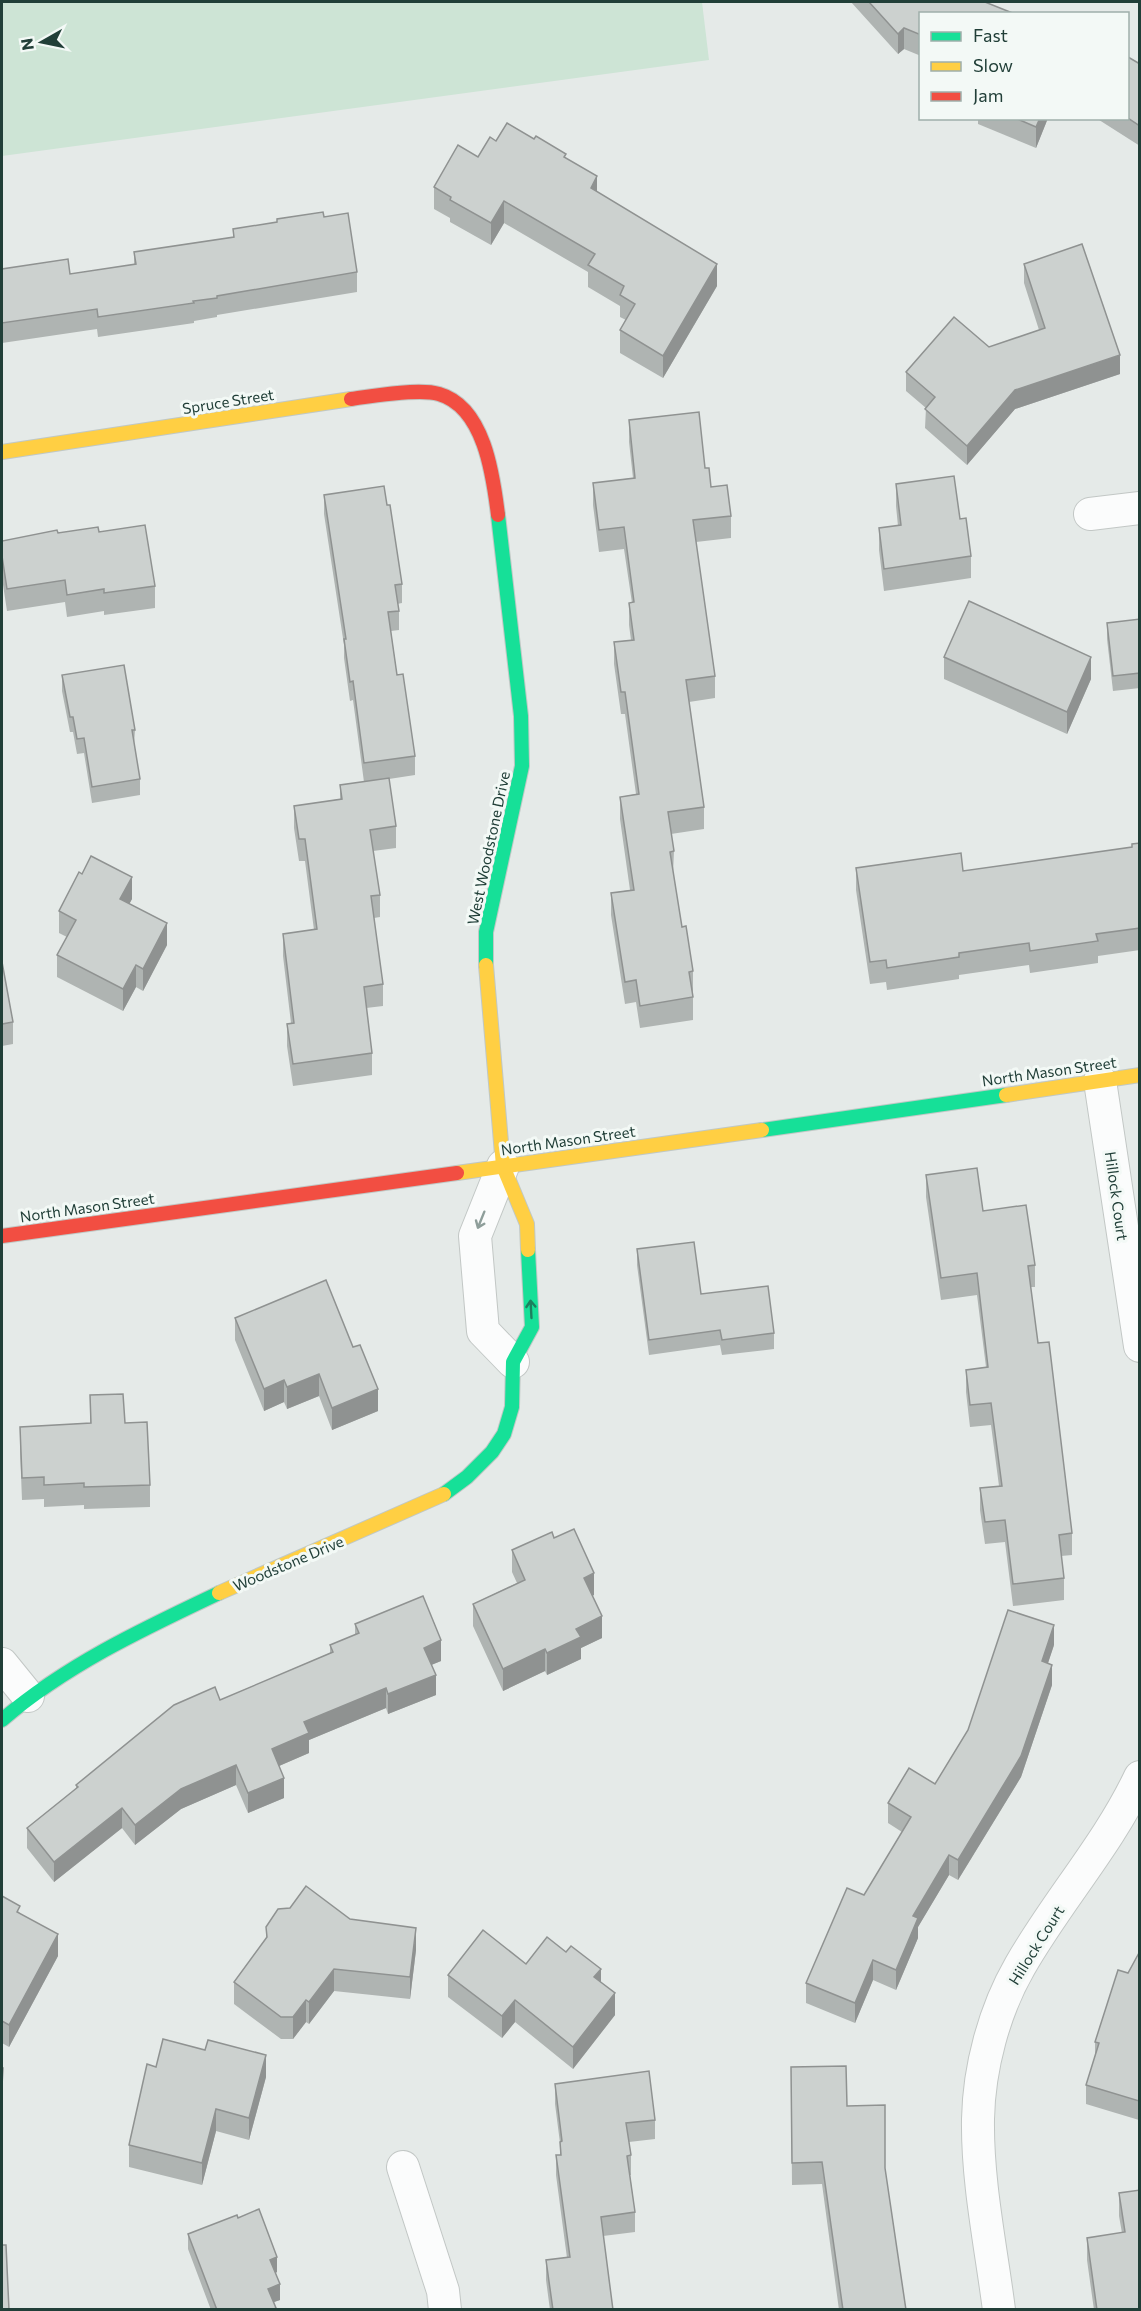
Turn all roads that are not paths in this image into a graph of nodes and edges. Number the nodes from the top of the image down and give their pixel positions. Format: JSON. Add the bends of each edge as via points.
{"nodes":[{"id":1,"x":459,"y":403,"type":"joint"},
{"id":2,"x":2,"y":452,"type":"edge"},
{"id":3,"x":1140,"y":508,"type":"edge"},
{"id":4,"x":1090,"y":514,"type":"dead end"},
{"id":5,"x":1140,"y":1074,"type":"edge"},
{"id":6,"x":1100,"y":1081,"type":"junction"},
{"id":7,"x":503,"y":1166,"type":"junction"},
{"id":8,"x":2,"y":1236,"type":"edge"},
{"id":9,"x":1140,"y":1346,"type":"edge"},
{"id":10,"x":513,"y":1362,"type":"junction"},
{"id":11,"x":2,"y":1664,"type":"edge"},
{"id":12,"x":28,"y":1696,"type":"junction"},
{"id":13,"x":2,"y":1720,"type":"edge"},
{"id":14,"x":1140,"y":1777,"type":"edge"},
{"id":15,"x":403,"y":2167,"type":"dead end"},
{"id":16,"x":446,"y":2310,"type":"edge"},
{"id":17,"x":999,"y":2310,"type":"edge"}],
"edges":[{"from":1,"to":2,"type":"street","name":"Spruce Street","via":[[437,393],[372,396]]},
{"from":1,"to":7,"type":"street","name":"West Woodstone Drive","via":[[477,426],[494,485],[521,716],[522,766],[486,932],[486,979]]},
{"from":3,"to":4,"type":"street"},
{"from":5,"to":6,"type":"street","name":"North Mason Street"},
{"from":6,"to":7,"type":"street","name":"North Mason Street"},
{"from":6,"to":9,"type":"street","name":"Hillock Court"},
{"from":7,"to":8,"type":"street","name":"North Mason Street"},
{"from":10,"to":7,"type":"street","name":"Woodstone Drive","one_way":true,"via":[[532,1327],[527,1224]]},
{"from":7,"to":10,"type":"street","one_way":true,"via":[[475,1236],[483,1331]]},
{"from":10,"to":12,"type":"street","name":"Woodstone Drive","via":[[512,1407],[504,1434],[467,1477],[439,1498],[205,1599],[81,1662]]},
{"from":11,"to":12,"type":"street"},
{"from":12,"to":13,"type":"street","name":"Woodstone Drive"},
{"from":14,"to":17,"type":"street","name":"Hillock Court","via":[[1125,1809],[1020,1966],[991,2038],[978,2118],[980,2167]]},
{"from":15,"to":16,"type":"street"}]}
